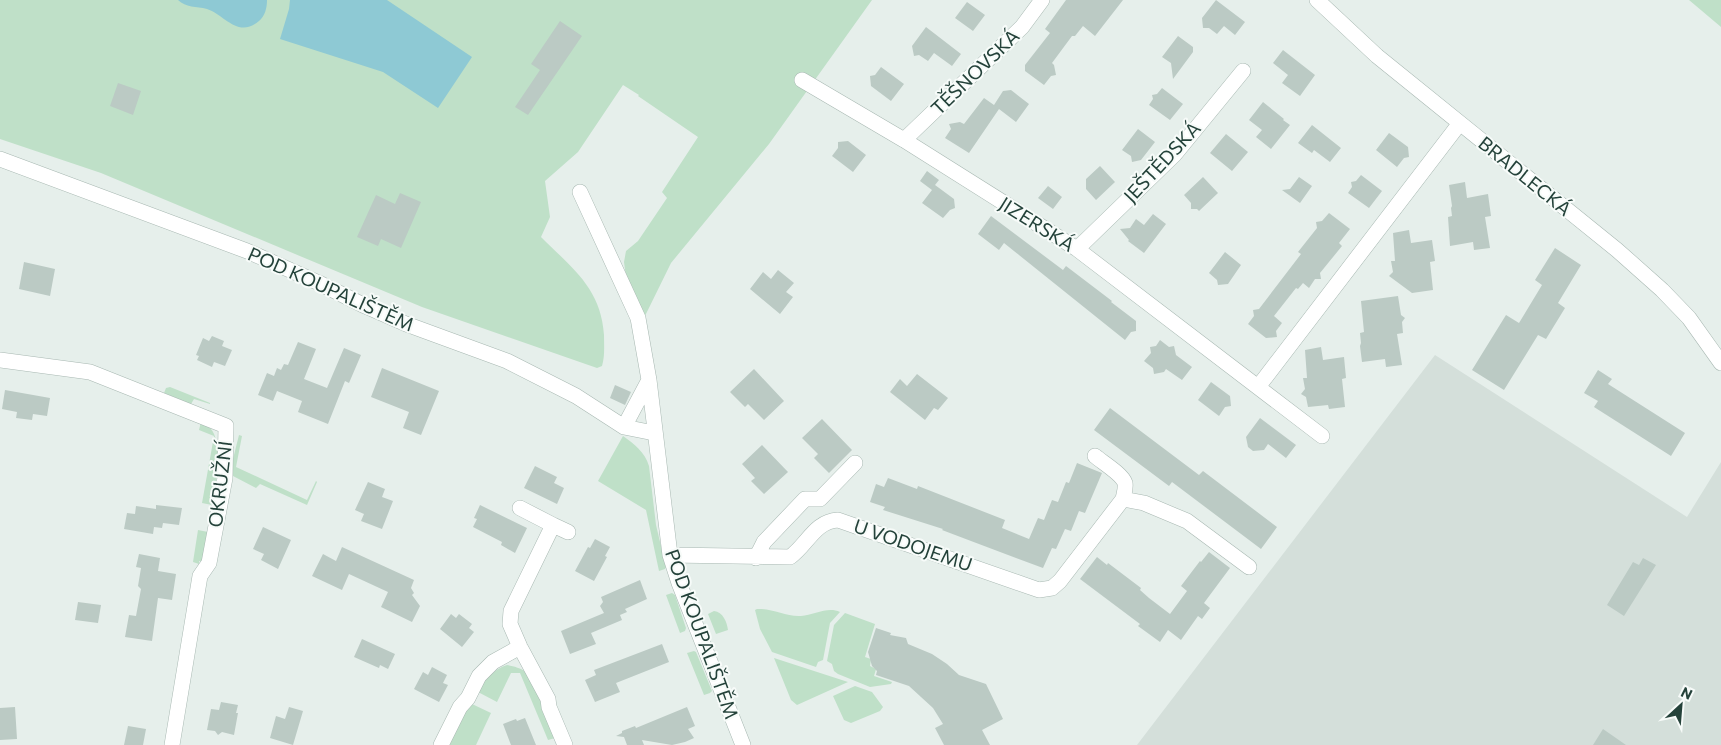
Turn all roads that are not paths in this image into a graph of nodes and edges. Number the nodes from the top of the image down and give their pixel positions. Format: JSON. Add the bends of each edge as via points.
{"nodes":[{"id":1,"x":1042,"y":0,"type":"edge"},
{"id":2,"x":1317,"y":0,"type":"edge"},
{"id":3,"x":1243,"y":71,"type":"dead end"},
{"id":4,"x":802,"y":80,"type":"dead end"},
{"id":5,"x":1460,"y":123,"type":"junction"},
{"id":6,"x":904,"y":140,"type":"junction"},
{"id":7,"x":0,"y":159,"type":"edge"},
{"id":8,"x":580,"y":192,"type":"dead end"},
{"id":9,"x":1077,"y":249,"type":"junction"},
{"id":10,"x":0,"y":360,"type":"edge"},
{"id":11,"x":1721,"y":363,"type":"edge"},
{"id":12,"x":649,"y":380,"type":"junction"},
{"id":13,"x":1258,"y":387,"type":"junction"},
{"id":14,"x":624,"y":427,"type":"junction"},
{"id":15,"x":654,"y":433,"type":"junction"},
{"id":16,"x":1322,"y":436,"type":"dead end"},
{"id":17,"x":1095,"y":456,"type":"dead end"},
{"id":18,"x":855,"y":463,"type":"dead end"},
{"id":19,"x":1123,"y":499,"type":"junction"},
{"id":20,"x":520,"y":508,"type":"dead end"},
{"id":21,"x":554,"y":525,"type":"junction"},
{"id":22,"x":568,"y":532,"type":"dead end"},
{"id":23,"x":670,"y":555,"type":"junction"},
{"id":24,"x":756,"y":558,"type":"junction"},
{"id":25,"x":1249,"y":566,"type":"dead end"},
{"id":26,"x":520,"y":647,"type":"junction"},
{"id":27,"x":172,"y":745,"type":"edge"},
{"id":28,"x":441,"y":745,"type":"edge"},
{"id":29,"x":565,"y":745,"type":"edge"},
{"id":30,"x":743,"y":745,"type":"edge"}],
"edges":[{"from":1,"to":6,"type":"street","name":"TĚŠNOVSKÁ","via":[[1022,27]]},
{"from":2,"to":5,"type":"street","name":"BRADLECKÁ","via":[[1378,56]]},
{"from":3,"to":9,"type":"street","name":"JEŠTĚDSKÁ","via":[[1175,154]]},
{"from":4,"to":6,"type":"street","name":"JIZERSKÁ"},
{"from":5,"to":11,"type":"street","name":"BRADLECKÁ","via":[[1662,290],[1689,318]]},
{"from":5,"to":13,"type":"street"},
{"from":6,"to":9,"type":"street","name":"JIZERSKÁ"},
{"from":7,"to":14,"type":"street","name":"POD KOUPALIŠTĚM","via":[[247,251],[406,324],[507,361],[576,396]]},
{"from":8,"to":12,"type":"street","name":"POD KOUPALIŠTĚM","via":[[638,318]]},
{"from":9,"to":13,"type":"street","name":"JIZERSKÁ"},
{"from":10,"to":27,"type":"street","name":"OKRUŽNÍ","via":[[90,372],[226,426],[224,478],[210,563],[200,576]]},
{"from":12,"to":14,"type":"street"},
{"from":12,"to":15,"type":"street","name":"POD KOUPALIŠTĚM"},
{"from":13,"to":16,"type":"street","name":"JIZERSKÁ"},
{"from":14,"to":15,"type":"street","name":"POD KOUPALIŠTĚM"},
{"from":15,"to":23,"type":"street","name":"POD KOUPALIŠTĚM"},
{"from":17,"to":19,"type":"street","via":[[1125,483]]},
{"from":18,"to":24,"type":"street","via":[[820,499],[805,499],[764,542]]},
{"from":19,"to":24,"type":"street","name":"U VODOJEMU","via":[[1052,588],[1038,590],[838,520],[820,526],[790,558]]},
{"from":19,"to":25,"type":"street","via":[[1144,502],[1187,521]]},
{"from":20,"to":21,"type":"street"},
{"from":21,"to":22,"type":"street"},
{"from":21,"to":26,"type":"street","via":[[511,611],[510,624]]},
{"from":23,"to":24,"type":"street","name":"U VODOJEMU"},
{"from":23,"to":30,"type":"street","name":"POD KOUPALIŠTĚM"},
{"from":26,"to":28,"type":"street","via":[[493,662],[479,676]]},
{"from":26,"to":29,"type":"street","via":[[548,699]]}]}
